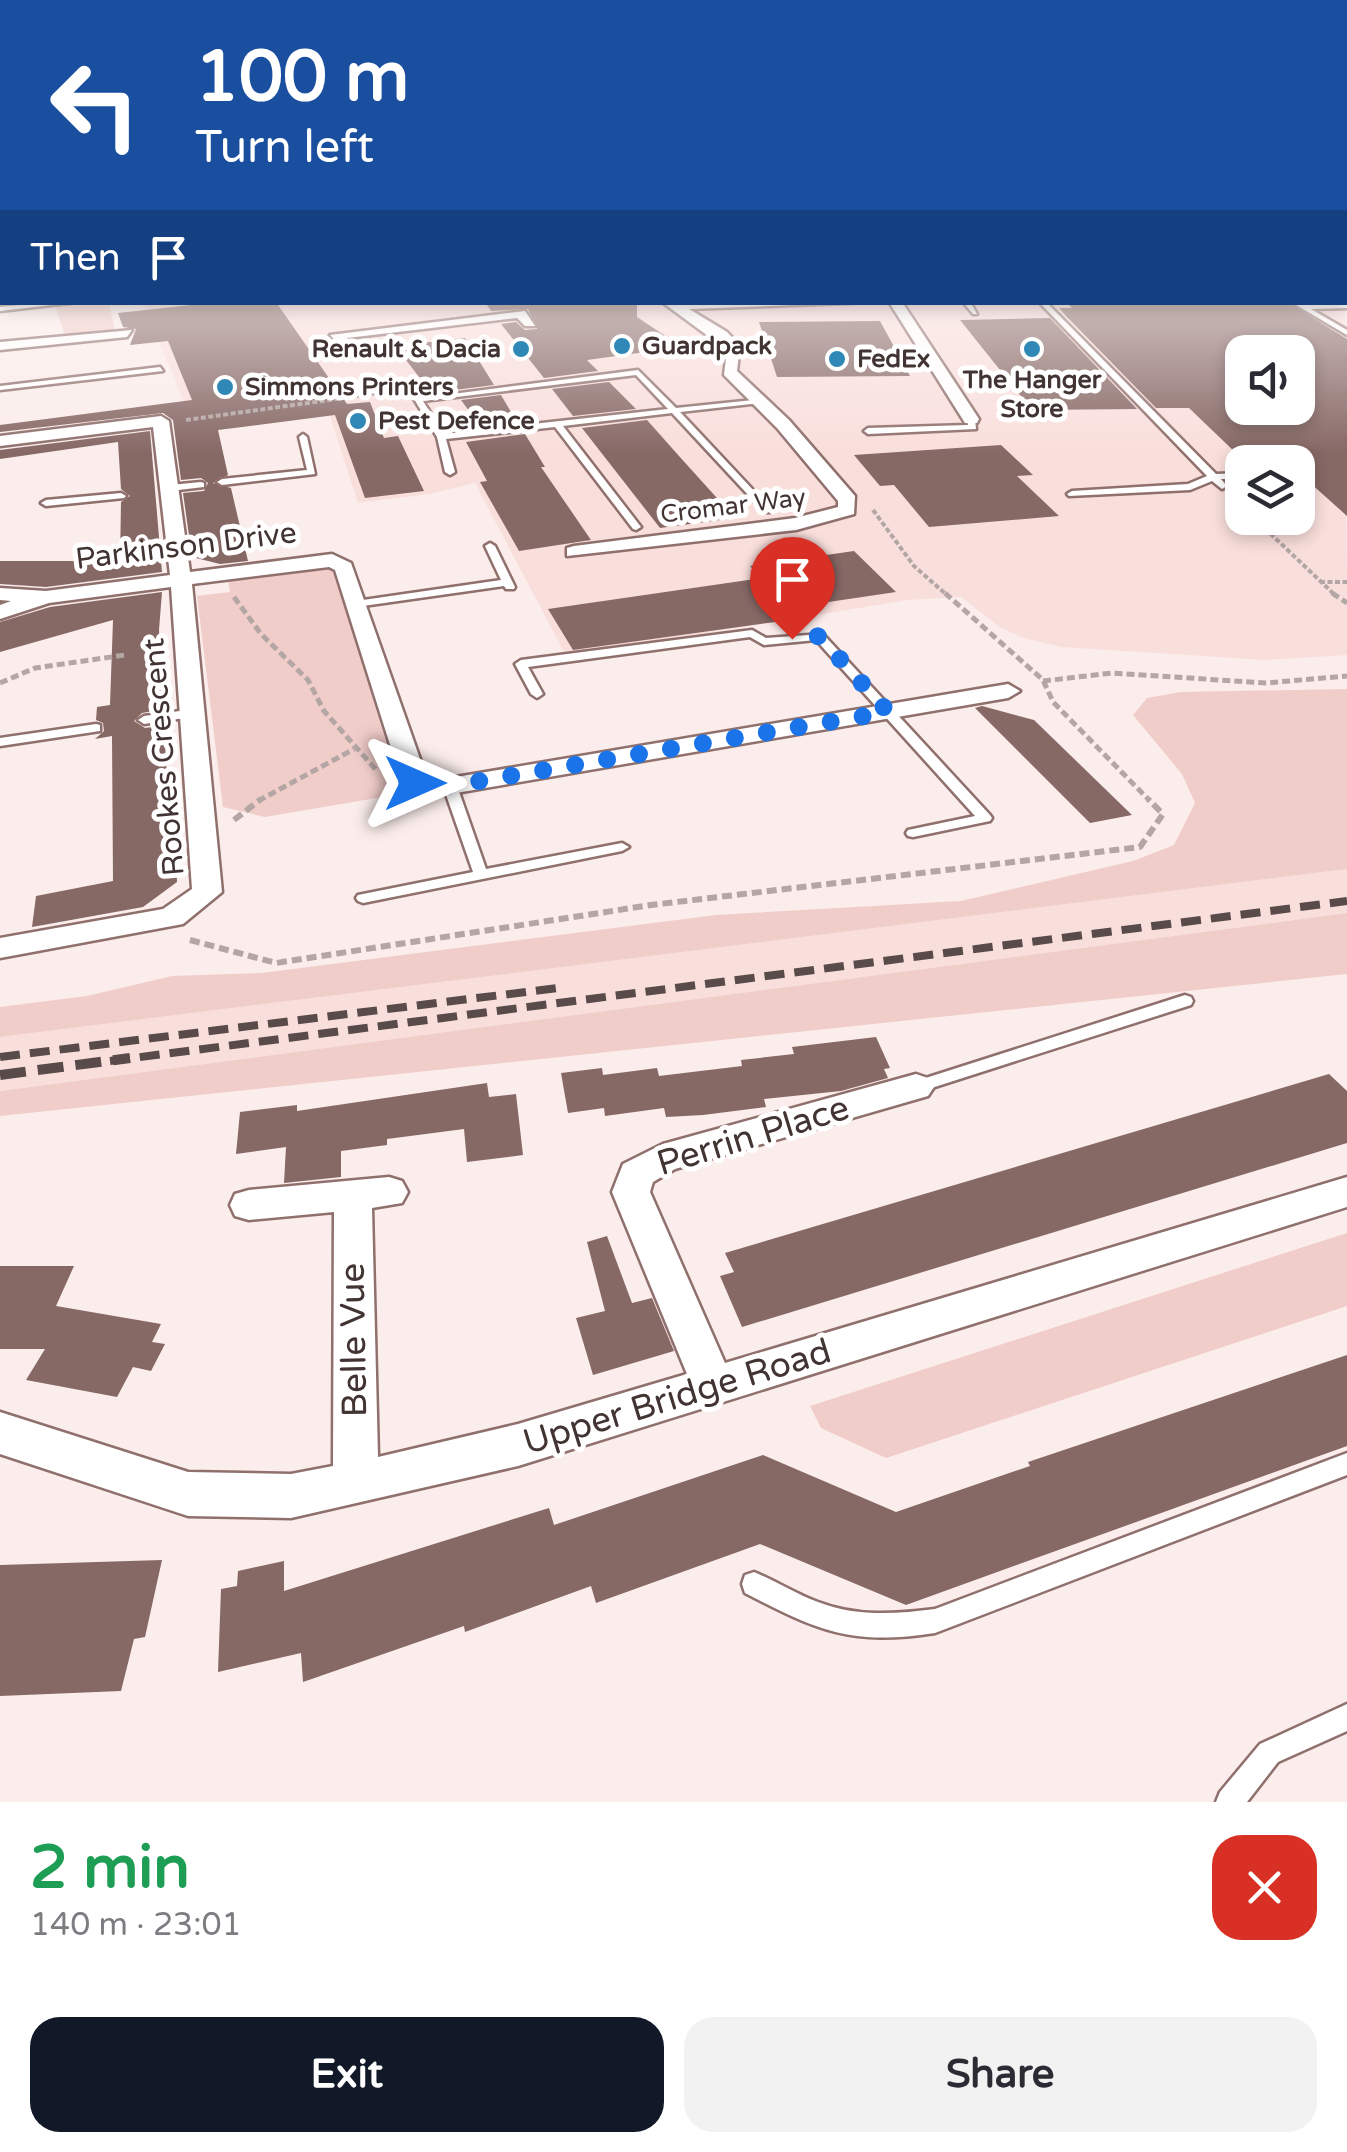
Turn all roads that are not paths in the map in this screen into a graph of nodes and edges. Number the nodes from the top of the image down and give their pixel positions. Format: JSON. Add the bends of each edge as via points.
{"nodes":[{"id":1,"x":42,"y":305,"type":"edge"},
{"id":2,"x":672,"y":305,"type":"edge"},
{"id":3,"x":897,"y":305,"type":"edge"},
{"id":4,"x":968,"y":305,"type":"edge"},
{"id":5,"x":1045,"y":305,"type":"edge"},
{"id":6,"x":1302,"y":305,"type":"edge"},
{"id":7,"x":1347,"y":306,"type":"edge"},
{"id":8,"x":1307,"y":307,"type":"junction"},
{"id":9,"x":0,"y":309,"type":"edge"},
{"id":10,"x":975,"y":313,"type":"dead end"},
{"id":11,"x":530,"y":323,"type":"dead end"},
{"id":12,"x":127,"y":333,"type":"dead end"},
{"id":13,"x":1347,"y":333,"type":"edge"},
{"id":14,"x":344,"y":345,"type":"dead end"},
{"id":15,"x":0,"y":346,"type":"edge"},
{"id":16,"x":160,"y":369,"type":"dead end"},
{"id":17,"x":0,"y":388,"type":"edge"},
{"id":18,"x":760,"y":401,"type":"junction"},
{"id":19,"x":670,"y":410,"type":"junction"},
{"id":20,"x":971,"y":419,"type":"joint"},
{"id":21,"x":557,"y":423,"type":"junction"},
{"id":22,"x":868,"y":431,"type":"dead end"},
{"id":23,"x":441,"y":436,"type":"junction"},
{"id":24,"x":303,"y":437,"type":"dead end"},
{"id":25,"x":0,"y":441,"type":"edge"},
{"id":26,"x":450,"y":472,"type":"dead end"},
{"id":27,"x":1212,"y":477,"type":"junction"},
{"id":28,"x":1225,"y":477,"type":"edge"},
{"id":29,"x":222,"y":482,"type":"dead end"},
{"id":30,"x":201,"y":485,"type":"dead end"},
{"id":31,"x":1222,"y":486,"type":"dead end"},
{"id":32,"x":164,"y":490,"type":"junction"},
{"id":33,"x":1072,"y":494,"type":"dead end"},
{"id":34,"x":121,"y":496,"type":"dead end"},
{"id":35,"x":46,"y":504,"type":"dead end"},
{"id":36,"x":767,"y":510,"type":"dead end"},
{"id":37,"x":636,"y":527,"type":"dead end"},
{"id":38,"x":490,"y":546,"type":"dead end"},
{"id":39,"x":574,"y":552,"type":"dead end"},
{"id":40,"x":181,"y":580,"type":"junction"},
{"id":41,"x":0,"y":594,"type":"edge"},
{"id":42,"x":46,"y":597,"type":"junction"},
{"id":43,"x":356,"y":604,"type":"junction"},
{"id":44,"x":0,"y":612,"type":"edge"},
{"id":45,"x":1008,"y":691,"type":"dead end"},
{"id":46,"x":537,"y":694,"type":"dead end"},
{"id":47,"x":888,"y":712,"type":"junction"},
{"id":48,"x":194,"y":713,"type":"junction"},
{"id":49,"x":144,"y":720,"type":"dead end"},
{"id":50,"x":96,"y":728,"type":"dead end"},
{"id":51,"x":0,"y":742,"type":"edge"},
{"id":52,"x":450,"y":786,"type":"junction"},
{"id":53,"x":913,"y":833,"type":"dead end"},
{"id":54,"x":622,"y":847,"type":"dead end"},
{"id":55,"x":481,"y":875,"type":"junction"},
{"id":56,"x":363,"y":898,"type":"dead end"},
{"id":57,"x":0,"y":948,"type":"edge"},
{"id":58,"x":1185,"y":1001,"type":"dead end"},
{"id":59,"x":916,"y":1087,"type":"joint"},
{"id":60,"x":1347,"y":1192,"type":"edge"},
{"id":61,"x":249,"y":1204,"type":"dead end"},
{"id":62,"x":713,"y":1385,"type":"junction"},
{"id":63,"x":0,"y":1433,"type":"edge"},
{"id":64,"x":1347,"y":1464,"type":"edge"},
{"id":65,"x":356,"y":1484,"type":"junction"},
{"id":66,"x":754,"y":1584,"type":"dead end"},
{"id":67,"x":1347,"y":1717,"type":"edge"},
{"id":68,"x":1230,"y":1802,"type":"edge"}],
"edges":[{"from":1,"to":9,"type":"lane"},
{"from":2,"to":18,"type":"street","name":"Cromar Way","via":[[735,349],[729,372]]},
{"from":3,"to":20,"type":"street"},
{"from":4,"to":10,"type":"lane"},
{"from":5,"to":27,"type":"lane"},
{"from":6,"to":8,"type":"lane"},
{"from":7,"to":8,"type":"lane"},
{"from":8,"to":13,"type":"lane"},
{"from":11,"to":14,"type":"street","via":[[520,314],[402,322],[337,335]]},
{"from":12,"to":15,"type":"street"},
{"from":16,"to":17,"type":"lane"},
{"from":18,"to":19,"type":"lane"},
{"from":18,"to":39,"type":"street","name":"Cromar Way","via":[[848,500],[848,510],[796,524]]},
{"from":19,"to":21,"type":"lane"},
{"from":19,"to":23,"type":"lane","via":[[638,372],[418,399]]},
{"from":19,"to":36,"type":"lane"},
{"from":20,"to":22,"type":"lane","via":[[973,427]]},
{"from":21,"to":23,"type":"lane"},
{"from":21,"to":37,"type":"lane"},
{"from":23,"to":26,"type":"lane"},
{"from":24,"to":29,"type":"lane","via":[[312,472]]},
{"from":25,"to":32,"type":"street","name":"Rookes Crescent","via":[[160,421]]},
{"from":27,"to":28,"type":"lane"},
{"from":27,"to":31,"type":"lane"},
{"from":27,"to":33,"type":"lane","via":[[1190,486]]},
{"from":30,"to":32,"type":"lane"},
{"from":32,"to":40,"type":"street","name":"Rookes Crescent"},
{"from":34,"to":35,"type":"lane"},
{"from":38,"to":43,"type":"lane","via":[[510,586]]},
{"from":40,"to":42,"type":"street","name":"Parkinson Drive"},
{"from":40,"to":43,"type":"street","name":"Parkinson Drive","via":[[332,560],[344,567]]},
{"from":40,"to":48,"type":"street","name":"Rookes Crescent"},
{"from":41,"to":42,"type":"street","name":"Parkinson Drive"},
{"from":42,"to":44,"type":"street","name":"Parkinson Drive"},
{"from":43,"to":52,"type":"street","name":"Parkinson Drive","via":[[415,783]]},
{"from":45,"to":47,"type":"street"},
{"from":46,"to":47,"type":"lane","via":[[521,664],[752,633],[764,642],[819,636]]},
{"from":47,"to":52,"type":"street"},
{"from":47,"to":53,"type":"lane","via":[[985,818]]},
{"from":48,"to":49,"type":"lane"},
{"from":48,"to":57,"type":"street","name":"Rookes Crescent","via":[[207,892],[172,917]]},
{"from":50,"to":51,"type":"lane"},
{"from":52,"to":55,"type":"lane"},
{"from":54,"to":55,"type":"lane"},
{"from":55,"to":56,"type":"lane"},
{"from":58,"to":59,"type":"lane"},
{"from":59,"to":62,"type":"street","name":"Perrin Place","via":[[663,1158],[636,1174],[631,1192]]},
{"from":60,"to":62,"type":"street","name":"Upper Bridge Road"},
{"from":61,"to":65,"type":"street","name":"Belle Vue","via":[[371,1194]]},
{"from":62,"to":65,"type":"street","name":"Upper Bridge Road","via":[[518,1445]]},
{"from":63,"to":65,"type":"street","name":"Upper Bridge Road","via":[[188,1494],[292,1496]]},
{"from":64,"to":66,"type":"lane","via":[[934,1620],[889,1629],[847,1626]]},
{"from":67,"to":68,"type":"lane","via":[[1269,1752]]}]}
